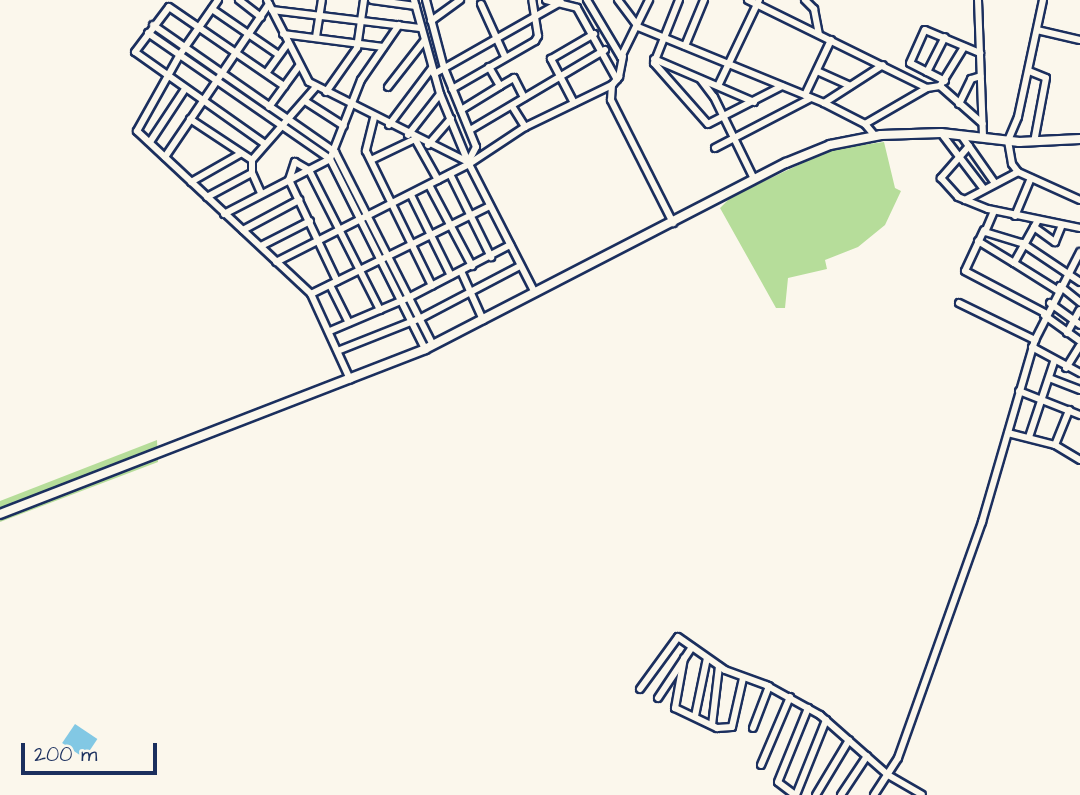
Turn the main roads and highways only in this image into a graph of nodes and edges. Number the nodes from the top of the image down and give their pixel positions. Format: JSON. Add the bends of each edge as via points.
{"nodes":[{"id":1,"x":1080,"y":139,"type":"edge"},
{"id":2,"x":0,"y":514,"type":"edge"}],
"edges":[{"from":1,"to":2,"type":"main road","via":[[1008,141],[941,133],[874,135],[830,145],[429,347]]}]}
